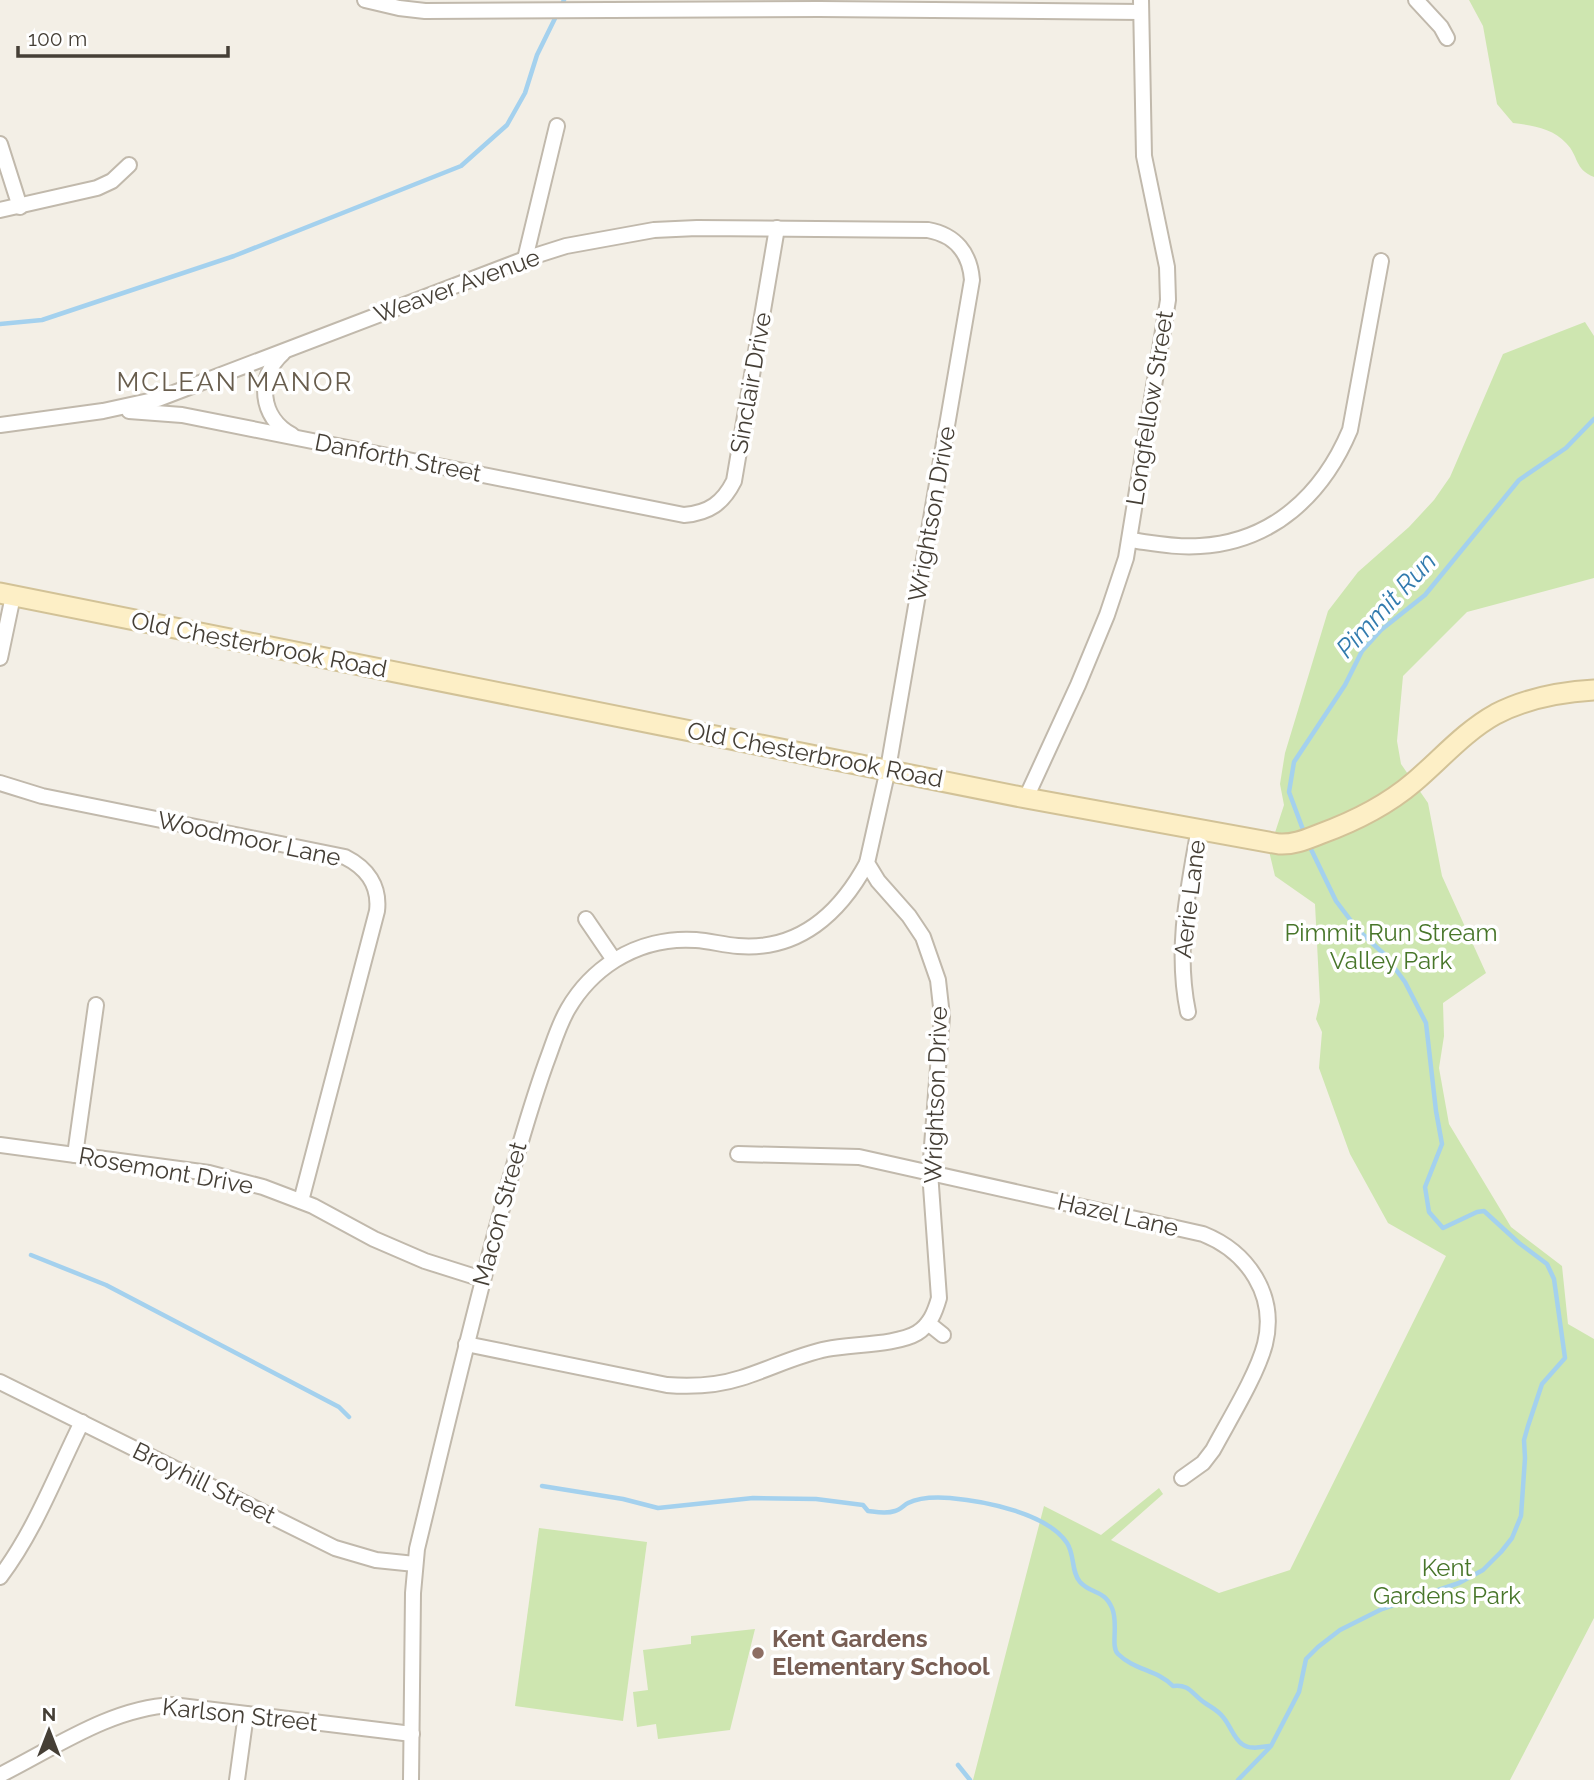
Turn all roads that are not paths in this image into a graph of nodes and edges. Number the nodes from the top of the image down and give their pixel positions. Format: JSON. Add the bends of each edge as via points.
{"nodes":[{"id":1,"x":365,"y":0,"type":"edge"},
{"id":2,"x":1416,"y":0,"type":"edge"},
{"id":3,"x":1141,"y":6,"type":"edge"},
{"id":4,"x":1447,"y":38,"type":"dead end"},
{"id":5,"x":556,"y":126,"type":"dead end"},
{"id":6,"x":0,"y":144,"type":"edge"},
{"id":7,"x":129,"y":165,"type":"dead end"},
{"id":8,"x":20,"y":207,"type":"junction"},
{"id":9,"x":0,"y":210,"type":"edge"},
{"id":10,"x":777,"y":228,"type":"junction"},
{"id":11,"x":928,"y":230,"type":"joint"},
{"id":12,"x":525,"y":259,"type":"junction"},
{"id":13,"x":1381,"y":261,"type":"dead end"},
{"id":14,"x":287,"y":350,"type":"junction"},
{"id":15,"x":103,"y":411,"type":"junction"},
{"id":16,"x":0,"y":425,"type":"edge"},
{"id":17,"x":299,"y":438,"type":"junction"},
{"id":18,"x":692,"y":514,"type":"joint"},
{"id":19,"x":1130,"y":540,"type":"junction"},
{"id":20,"x":6,"y":595,"type":"edge"},
{"id":21,"x":0,"y":658,"type":"edge"},
{"id":22,"x":1594,"y":690,"type":"edge"},
{"id":23,"x":888,"y":769,"type":"junction"},
{"id":24,"x":0,"y":783,"type":"edge"},
{"id":25,"x":1026,"y":798,"type":"junction"},
{"id":26,"x":1199,"y":828,"type":"junction"},
{"id":27,"x":867,"y":863,"type":"junction"},
{"id":28,"x":586,"y":919,"type":"dead end"},
{"id":29,"x":614,"y":960,"type":"junction"},
{"id":30,"x":96,"y":1004,"type":"dead end"},
{"id":31,"x":1188,"y":1012,"type":"dead end"},
{"id":32,"x":0,"y":1145,"type":"edge"},
{"id":33,"x":738,"y":1154,"type":"dead end"},
{"id":34,"x":75,"y":1155,"type":"junction"},
{"id":35,"x":930,"y":1172,"type":"junction"},
{"id":36,"x":300,"y":1201,"type":"junction"},
{"id":37,"x":482,"y":1279,"type":"junction"},
{"id":38,"x":928,"y":1323,"type":"junction"},
{"id":39,"x":943,"y":1335,"type":"dead end"},
{"id":40,"x":466,"y":1343,"type":"junction"},
{"id":41,"x":0,"y":1382,"type":"edge"},
{"id":42,"x":82,"y":1422,"type":"junction"},
{"id":43,"x":1182,"y":1478,"type":"dead end"},
{"id":44,"x":415,"y":1564,"type":"junction"},
{"id":45,"x":0,"y":1577,"type":"edge"},
{"id":46,"x":246,"y":1714,"type":"junction"},
{"id":47,"x":412,"y":1734,"type":"junction"},
{"id":48,"x":0,"y":1775,"type":"edge"},
{"id":49,"x":237,"y":1780,"type":"edge"},
{"id":50,"x":411,"y":1780,"type":"edge"}],
"edges":[{"from":1,"to":3,"type":"street","via":[[425,10]]},
{"from":2,"to":4,"type":"street"},
{"from":3,"to":19,"type":"street","name":"Longfellow Street","via":[[1144,156],[1168,291]]},
{"from":5,"to":12,"type":"street"},
{"from":6,"to":8,"type":"street"},
{"from":7,"to":8,"type":"street","via":[[97,188]]},
{"from":8,"to":9,"type":"street"},
{"from":10,"to":11,"type":"street","name":"Weaver Avenue"},
{"from":10,"to":12,"type":"street","name":"Weaver Avenue","via":[[654,230]]},
{"from":10,"to":18,"type":"street","name":"Sinclair Drive","via":[[734,481],[710,510]]},
{"from":11,"to":23,"type":"street","name":"Wrightson Drive","via":[[958,244],[971,267],[972,280]]},
{"from":12,"to":14,"type":"street","name":"Weaver Avenue"},
{"from":13,"to":19,"type":"street","via":[[1350,430],[1312,494],[1271,525],[1225,543],[1178,547]]},
{"from":14,"to":15,"type":"street","name":"Weaver Avenue","via":[[158,399]]},
{"from":14,"to":17,"type":"street","via":[[270,370],[265,395],[274,421]]},
{"from":15,"to":16,"type":"street","name":"Weaver Avenue"},
{"from":15,"to":17,"type":"street","name":"Danforth Street","via":[[182,415]]},
{"from":17,"to":18,"type":"street","name":"Danforth Street"},
{"from":19,"to":25,"type":"street","name":"Longfellow Street","via":[[1093,650]]},
{"from":20,"to":21,"type":"street"},
{"from":20,"to":23,"type":"street","name":"Old Chesterbrook Road"},
{"from":22,"to":26,"type":"street","name":"Old Chesterbrook Road","via":[[1549,694],[1496,715],[1385,803],[1291,845]]},
{"from":23,"to":25,"type":"street","name":"Old Chesterbrook Road"},
{"from":23,"to":27,"type":"street","name":"Wrightson Drive"},
{"from":24,"to":36,"type":"street","name":"Woodmoor Lane","via":[[42,796],[345,856],[366,870],[377,894],[377,911]]},
{"from":25,"to":26,"type":"street","name":"Old Chesterbrook Road"},
{"from":26,"to":31,"type":"street","name":"Aerie Lane","via":[[1182,933]]},
{"from":27,"to":29,"type":"street","name":"Macon Street","via":[[835,910],[810,929],[782,941],[738,946],[673,940]]},
{"from":27,"to":35,"type":"street","name":"Wrightson Drive","via":[[923,937],[939,980],[942,1016]]},
{"from":28,"to":29,"type":"street"},
{"from":29,"to":37,"type":"street","name":"Macon Street","via":[[579,993],[559,1027]]},
{"from":30,"to":34,"type":"street"},
{"from":32,"to":34,"type":"street","name":"Rosemont Drive"},
{"from":33,"to":35,"type":"street","name":"Hazel Lane","via":[[859,1157]]},
{"from":34,"to":36,"type":"street","name":"Rosemont Drive","via":[[217,1175]]},
{"from":35,"to":38,"type":"street","name":"Wrightson Drive","via":[[939,1298]]},
{"from":35,"to":43,"type":"street","name":"Hazel Lane","via":[[1203,1234],[1245,1261],[1263,1294],[1265,1345],[1213,1450]]},
{"from":36,"to":37,"type":"street","name":"Rosemont Drive","via":[[396,1249]]},
{"from":37,"to":40,"type":"street","name":"Macon Street"},
{"from":38,"to":39,"type":"street"},
{"from":38,"to":40,"type":"street","via":[[905,1338],[827,1349],[740,1378],[692,1387]]},
{"from":40,"to":44,"type":"street","name":"Macon Street"},
{"from":41,"to":42,"type":"street","name":"Broyhill Street"},
{"from":42,"to":44,"type":"street","name":"Broyhill Street","via":[[335,1548],[376,1560]]},
{"from":42,"to":45,"type":"street","via":[[29,1531]]},
{"from":44,"to":47,"type":"street","name":"Macon Street"},
{"from":46,"to":47,"type":"street","name":"Karlson Street"},
{"from":46,"to":48,"type":"street","name":"Karlson Street","via":[[173,1705],[131,1711]]},
{"from":46,"to":49,"type":"street"},
{"from":47,"to":50,"type":"street","name":"Macon Street"}]}
